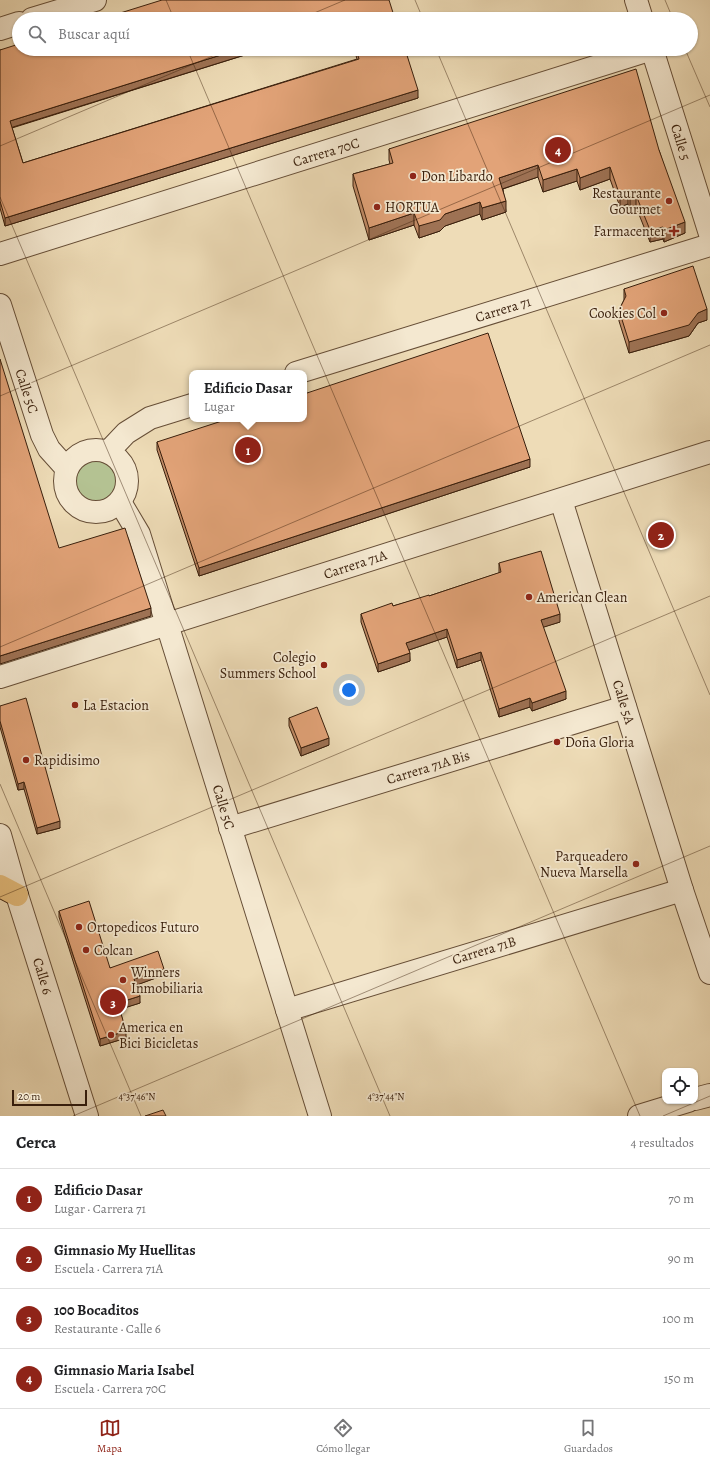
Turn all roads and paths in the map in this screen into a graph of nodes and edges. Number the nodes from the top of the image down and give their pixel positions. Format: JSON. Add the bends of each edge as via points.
{"nodes":[{"id":1,"x":95,"y":0,"type":"edge"},
{"id":2,"x":636,"y":0,"type":"edge"},
{"id":3,"x":55,"y":12,"type":"edge"},
{"id":4,"x":640,"y":12,"type":"edge"},
{"id":5,"x":12,"y":25,"type":"edge"},
{"id":6,"x":0,"y":29,"type":"edge"},
{"id":7,"x":630,"y":56,"type":"edge"},
{"id":8,"x":654,"y":56,"type":"edge"},
{"id":9,"x":710,"y":234,"type":"edge"},
{"id":10,"x":710,"y":245,"type":"edge"},
{"id":11,"x":0,"y":254,"type":"edge"},
{"id":12,"x":0,"y":305,"type":"edge"},
{"id":13,"x":306,"y":370,"type":"edge"},
{"id":14,"x":189,"y":406,"type":"edge"},
{"id":15,"x":108,"y":452,"type":"junction"},
{"id":16,"x":710,"y":452,"type":"edge"},
{"id":17,"x":67,"y":469,"type":"junction"},
{"id":18,"x":561,"y":500,"type":"junction"},
{"id":19,"x":120,"y":502,"type":"junction"},
{"id":20,"x":167,"y":624,"type":"junction"},
{"id":21,"x":0,"y":677,"type":"edge"},
{"id":22,"x":625,"y":707,"type":"junction"},
{"id":23,"x":230,"y":828,"type":"junction"},
{"id":24,"x":0,"y":835,"type":"edge"},
{"id":25,"x":682,"y":890,"type":"junction"},
{"id":26,"x":9,"y":891,"type":"edge"},
{"id":27,"x":710,"y":973,"type":"edge"},
{"id":28,"x":286,"y":1010,"type":"junction"},
{"id":29,"x":710,"y":1094,"type":"edge"},
{"id":30,"x":698,"y":1098,"type":"edge"},
{"id":31,"x":678,"y":1104,"type":"edge"},
{"id":32,"x":87,"y":1116,"type":"edge"},
{"id":33,"x":320,"y":1116,"type":"edge"},
{"id":34,"x":638,"y":1116,"type":"edge"}],
"edges":[{"from":1,"to":3,"type":"street"},
{"from":2,"to":4,"type":"street"},
{"from":5,"to":6,"type":"street"},
{"from":7,"to":11,"type":"street","name":"Carrera 70C"},
{"from":8,"to":9,"type":"street","name":"Calle 5"},
{"from":10,"to":13,"type":"street","name":"Carrera 71"},
{"from":12,"to":17,"type":"street","name":"Calle 5C","via":[[42,436],[49,449]]},
{"from":14,"to":15,"type":"street","via":[[150,418],[126,433]]},
{"from":15,"to":17,"type":"street","via":[[89,450],[80,454]]},
{"from":15,"to":19,"type":"street","via":[[117,457],[127,474],[126,489]]},
{"from":16,"to":18,"type":"street","name":"Carrera 71A"},
{"from":17,"to":19,"type":"street","via":[[65,489],[69,498],[84,510],[104,512]]},
{"from":18,"to":20,"type":"street","name":"Carrera 71A"},
{"from":18,"to":22,"type":"street","name":"Calle 5A"},
{"from":19,"to":20,"type":"street","name":"Calle 5C","via":[[139,534]]},
{"from":20,"to":21,"type":"street","name":"Carrera 71A"},
{"from":20,"to":23,"type":"street","name":"Calle 5C"},
{"from":22,"to":23,"type":"street","name":"Carrera 71A Bis"},
{"from":22,"to":25,"type":"street","name":"Calle 5A"},
{"from":23,"to":28,"type":"street","name":"Calle 5C"},
{"from":24,"to":26,"type":"street","name":"Calle 6"},
{"from":25,"to":27,"type":"street","name":"Calle 5A"},
{"from":25,"to":28,"type":"street","name":"Carrera 71B"},
{"from":26,"to":32,"type":"street","name":"Calle 6"},
{"from":28,"to":33,"type":"street","name":"Calle 5C"},
{"from":29,"to":30,"type":"street"},
{"from":31,"to":34,"type":"street"}]}
